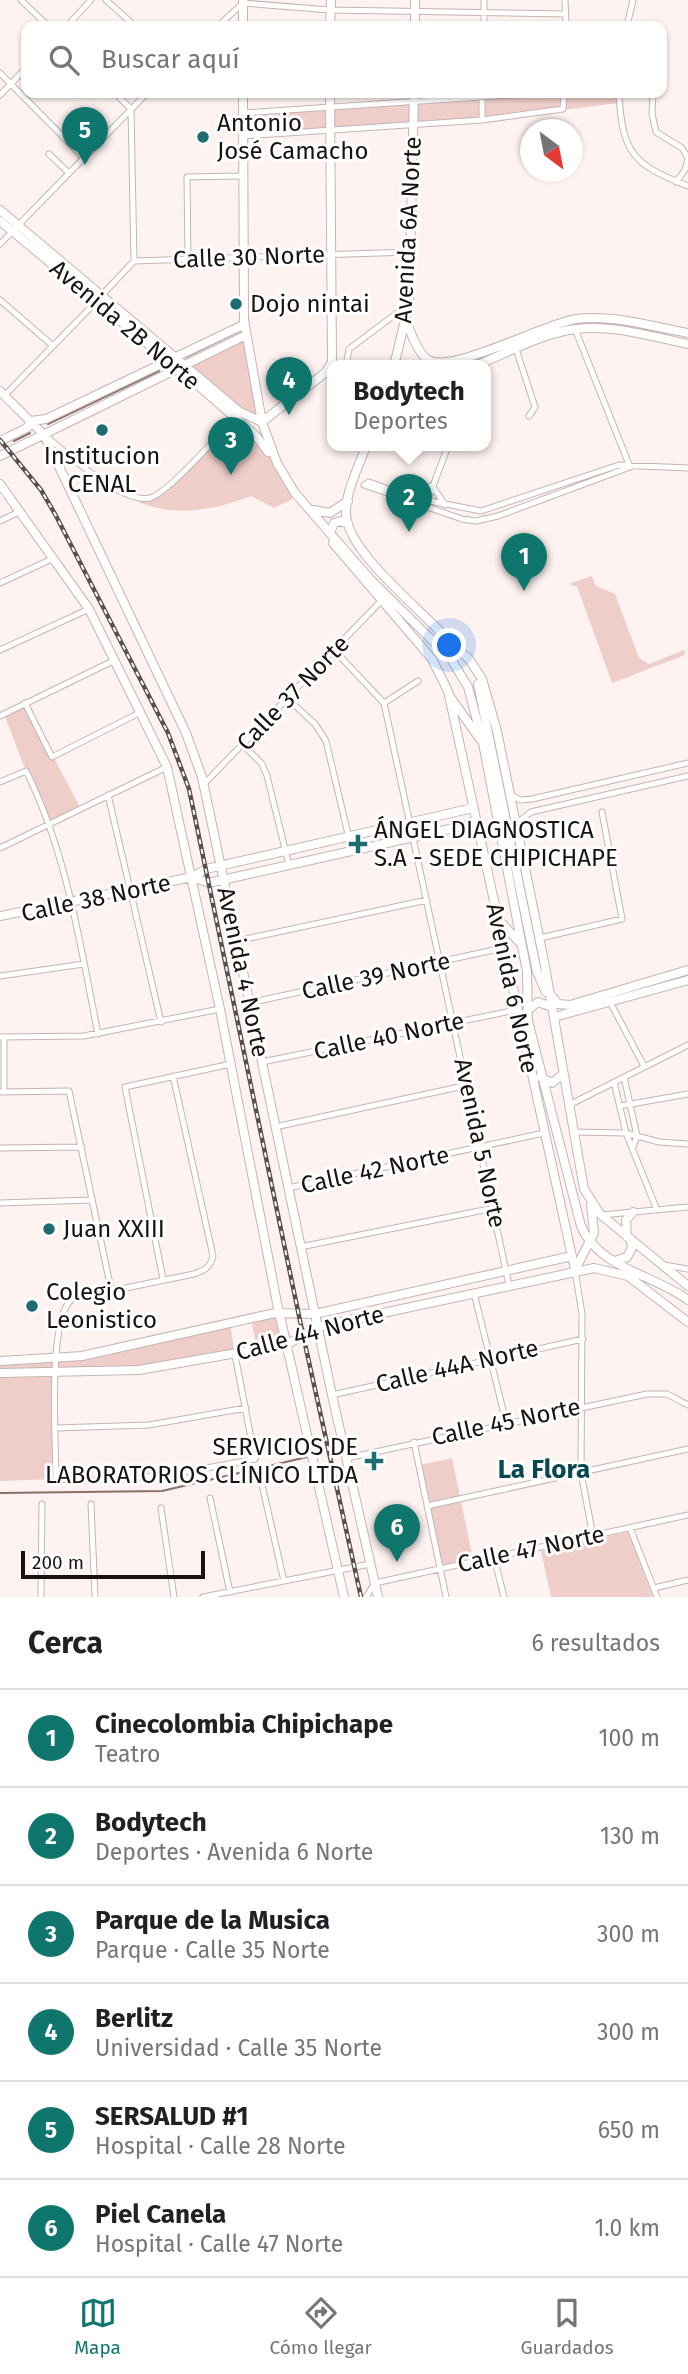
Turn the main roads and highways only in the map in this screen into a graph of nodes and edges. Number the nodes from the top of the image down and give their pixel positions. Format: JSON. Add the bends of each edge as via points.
{"nodes":[{"id":1,"x":331,"y":0,"type":"edge"},
{"id":2,"x":415,"y":0,"type":"edge"},
{"id":3,"x":242,"y":1,"type":"edge"},
{"id":4,"x":243,"y":21,"type":"edge"},
{"id":5,"x":330,"y":21,"type":"edge"},
{"id":6,"x":415,"y":21,"type":"edge"},
{"id":7,"x":243,"y":98,"type":"edge"},
{"id":8,"x":330,"y":98,"type":"edge"},
{"id":9,"x":414,"y":98,"type":"edge"},
{"id":10,"x":0,"y":210,"type":"edge"},
{"id":11,"x":0,"y":221,"type":"edge"},
{"id":12,"x":15,"y":228,"type":"junction"},
{"id":13,"x":406,"y":317,"type":"junction"},
{"id":14,"x":245,"y":324,"type":"junction"},
{"id":15,"x":688,"y":333,"type":"edge"},
{"id":16,"x":246,"y":335,"type":"junction"},
{"id":17,"x":688,"y":344,"type":"edge"},
{"id":18,"x":173,"y":360,"type":"junction"},
{"id":19,"x":332,"y":360,"type":"edge"},
{"id":20,"x":395,"y":360,"type":"edge"},
{"id":21,"x":427,"y":360,"type":"edge"},
{"id":22,"x":460,"y":360,"type":"edge"},
{"id":23,"x":489,"y":360,"type":"edge"},
{"id":24,"x":183,"y":368,"type":"junction"},
{"id":25,"x":327,"y":373,"type":"edge"},
{"id":26,"x":2,"y":393,"type":"edge"},
{"id":27,"x":31,"y":421,"type":"junction"},
{"id":28,"x":262,"y":422,"type":"junction"},
{"id":29,"x":44,"y":435,"type":"junction"},
{"id":30,"x":0,"y":441,"type":"edge"},
{"id":31,"x":364,"y":451,"type":"edge"},
{"id":32,"x":0,"y":456,"type":"edge"},
{"id":33,"x":276,"y":463,"type":"junction"},
{"id":34,"x":0,"y":484,"type":"edge"},
{"id":35,"x":349,"y":499,"type":"junction"},
{"id":36,"x":306,"y":504,"type":"junction"},
{"id":37,"x":348,"y":524,"type":"junction"},
{"id":38,"x":330,"y":533,"type":"junction"},
{"id":39,"x":369,"y":578,"type":"junction"},
{"id":40,"x":371,"y":588,"type":"junction"},
{"id":41,"x":456,"y":648,"type":"junction"},
{"id":42,"x":450,"y":696,"type":"junction"},
{"id":43,"x":483,"y":743,"type":"junction"},
{"id":44,"x":473,"y":808,"type":"junction"},
{"id":45,"x":476,"y":823,"type":"junction"},
{"id":46,"x":220,"y":865,"type":"junction"},
{"id":47,"x":192,"y":877,"type":"junction"},
{"id":48,"x":223,"y":879,"type":"junction"},
{"id":49,"x":0,"y":916,"type":"edge"},
{"id":50,"x":497,"y":918,"type":"junction"},
{"id":51,"x":522,"y":945,"type":"junction"},
{"id":52,"x":688,"y":970,"type":"edge"},
{"id":53,"x":688,"y":980,"type":"edge"},
{"id":54,"x":549,"y":989,"type":"junction"},
{"id":55,"x":552,"y":1004,"type":"junction"},
{"id":56,"x":527,"y":1011,"type":"junction"},
{"id":57,"x":554,"y":1017,"type":"junction"},
{"id":58,"x":563,"y":1074,"type":"junction"},
{"id":59,"x":540,"y":1077,"type":"junction"},
{"id":60,"x":558,"y":1129,"type":"junction"},
{"id":61,"x":547,"y":1148,"type":"junction"},
{"id":62,"x":589,"y":1200,"type":"junction"},
{"id":63,"x":633,"y":1212,"type":"road end"},
{"id":64,"x":629,"y":1241,"type":"junction"},
{"id":65,"x":590,"y":1243,"type":"junction"},
{"id":66,"x":572,"y":1256,"type":"junction"},
{"id":67,"x":615,"y":1261,"type":"junction"},
{"id":68,"x":575,"y":1270,"type":"junction"},
{"id":69,"x":688,"y":1286,"type":"edge"},
{"id":70,"x":688,"y":1300,"type":"edge"},
{"id":71,"x":279,"y":1313,"type":"junction"},
{"id":72,"x":314,"y":1314,"type":"junction"},
{"id":73,"x":688,"y":1322,"type":"edge"},
{"id":74,"x":317,"y":1327,"type":"junction"},
{"id":75,"x":288,"y":1344,"type":"junction"},
{"id":76,"x":0,"y":1361,"type":"edge"},
{"id":77,"x":0,"y":1373,"type":"edge"},
{"id":78,"x":344,"y":1597,"type":"edge"},
{"id":79,"x":378,"y":1597,"type":"edge"}],
"edges":[{"from":1,"to":5,"type":"main road"},
{"from":2,"to":6,"type":"main road"},
{"from":3,"to":4,"type":"main road"},
{"from":7,"to":14,"type":"main road","name":"Avenida 6 Norte"},
{"from":8,"to":19,"type":"main road"},
{"from":9,"to":13,"type":"main road","name":"Avenida 6A Norte"},
{"from":10,"to":12,"type":"main road","name":"Avenida 2B Norte"},
{"from":11,"to":12,"type":"main road","name":"Avenida 2B Norte"},
{"from":12,"to":18,"type":"main road","name":"Avenida 2B Norte"},
{"from":13,"to":20,"type":"main road","name":"Avenida 6A Norte"},
{"from":13,"to":21,"type":"main road","via":[[412,338]]},
{"from":14,"to":16,"type":"main road","name":"Avenida 6 Norte"},
{"from":14,"to":18,"type":"main road"},
{"from":15,"to":22,"type":"main road","via":[[603,318],[579,319]]},
{"from":16,"to":24,"type":"main road"},
{"from":16,"to":28,"type":"main road","name":"Avenida 6 Norte"},
{"from":17,"to":23,"type":"main road","via":[[602,328],[575,329]]},
{"from":18,"to":24,"type":"main road","name":"Avenida 2B Norte"},
{"from":18,"to":27,"type":"main road","via":[[46,419]]},
{"from":24,"to":28,"type":"main road","name":"Avenida 2B Norte","via":[[240,412]]},
{"from":24,"to":29,"type":"main road"},
{"from":24,"to":33,"type":"main road","name":"Avenida 2B Norte","via":[[257,437]]},
{"from":25,"to":28,"type":"main road"},
{"from":26,"to":27,"type":"main road","name":"Avenida 4 Norte"},
{"from":27,"to":29,"type":"main road","name":"Avenida 4 Norte"},
{"from":27,"to":30,"type":"main road","via":[[27,428]]},
{"from":28,"to":33,"type":"main road","name":"Avenida 6 Norte"},
{"from":29,"to":32,"type":"main road"},
{"from":29,"to":46,"type":"main road","name":"Avenida 4 Norte","via":[[186,733],[204,784]]},
{"from":31,"to":35,"type":"main road"},
{"from":33,"to":36,"type":"main road","name":"Avenida 6 Norte"},
{"from":34,"to":47,"type":"main road","name":"Avenida 4 Norte","via":[[89,608],[141,712],[167,767]]},
{"from":35,"to":36,"type":"main road","via":[[327,514]]},
{"from":35,"to":37,"type":"main road"},
{"from":36,"to":38,"type":"main road","name":"Avenida 6 Norte"},
{"from":37,"to":38,"type":"main road","via":[[334,523]]},
{"from":37,"to":41,"type":"main road","name":"Avenida 6 Norte","via":[[365,555]]},
{"from":38,"to":39,"type":"main road","name":"Avenida 6 Norte"},
{"from":38,"to":40,"type":"main road","name":"Avenida 6 Norte","via":[[338,552]]},
{"from":39,"to":40,"type":"main road"},
{"from":39,"to":43,"type":"main road","name":"Avenida 6 Norte","via":[[456,665],[470,692]]},
{"from":40,"to":42,"type":"main road","name":"Avenida 6 Norte","via":[[432,659]]},
{"from":41,"to":54,"type":"main road","name":"Avenida 6 Norte","via":[[473,663],[484,685]]},
{"from":41,"to":55,"type":"main road","name":"Avenida 6 Norte","via":[[481,694],[537,972]]},
{"from":42,"to":43,"type":"main road"},
{"from":42,"to":44,"type":"main road","name":"Avenida 6 Norte"},
{"from":43,"to":51,"type":"main road","name":"Avenida 6 Norte"},
{"from":44,"to":45,"type":"main road","name":"Avenida 6 Norte"},
{"from":44,"to":46,"type":"main road","name":"Calle 38 Norte"},
{"from":45,"to":48,"type":"main road","name":"Calle 38 Norte"},
{"from":45,"to":50,"type":"main road","name":"Avenida 6 Norte"},
{"from":46,"to":47,"type":"main road","name":"Calle 38 Norte"},
{"from":46,"to":48,"type":"main road","name":"Avenida 4 Norte"},
{"from":47,"to":48,"type":"main road","name":"Calle 38 Norte","via":[[209,883]]},
{"from":47,"to":49,"type":"main road","name":"Calle 38 Norte"},
{"from":47,"to":71,"type":"main road","name":"Avenida 4 Norte"},
{"from":48,"to":72,"type":"main road","name":"Avenida 4 Norte"},
{"from":50,"to":51,"type":"main road"},
{"from":50,"to":61,"type":"main road","name":"Avenida 6 Norte"},
{"from":51,"to":56,"type":"main road","name":"Avenida 6 Norte"},
{"from":52,"to":54,"type":"main road","via":[[568,1005],[555,1001]]},
{"from":53,"to":57,"type":"main road"},
{"from":54,"to":55,"type":"main road","name":"Avenida 6 Norte"},
{"from":55,"to":56,"type":"main road","via":[[538,1002]]},
{"from":55,"to":57,"type":"main road","name":"Avenida 6 Norte"},
{"from":56,"to":59,"type":"main road","name":"Avenida 6 Norte"},
{"from":57,"to":58,"type":"main road","name":"Avenida 6 Norte"},
{"from":58,"to":59,"type":"main road","via":[[552,1083]]},
{"from":58,"to":62,"type":"main road","name":"Avenida 6 Norte"},
{"from":59,"to":60,"type":"main road","name":"Avenida 6 Norte"},
{"from":60,"to":61,"type":"main road"},
{"from":60,"to":65,"type":"main road","name":"Avenida 6 Norte","via":[[579,1220]]},
{"from":61,"to":66,"type":"main road","name":"Avenida 6 Norte"},
{"from":62,"to":64,"type":"main road","name":"Avenida 6 Norte"},
{"from":62,"to":65,"type":"main road","via":[[595,1220]]},
{"from":63,"to":64,"type":"main road","via":[[626,1220]]},
{"from":64,"to":67,"type":"main road","via":[[631,1252]]},
{"from":64,"to":69,"type":"main road","name":"Avenida 6 Norte"},
{"from":65,"to":67,"type":"main road"},
{"from":65,"to":68,"type":"main road"},
{"from":66,"to":68,"type":"main road","name":"Avenida 6 Norte"},
{"from":66,"to":72,"type":"main road","name":"Calle 44 Norte"},
{"from":67,"to":70,"type":"main road","via":[[663,1282]]},
{"from":68,"to":73,"type":"main road","via":[[594,1268],[628,1276]]},
{"from":68,"to":74,"type":"main road","name":"Calle 44 Norte"},
{"from":71,"to":72,"type":"main road","name":"Calle 44 Norte"},
{"from":71,"to":75,"type":"main road","name":"Avenida 4 Norte"},
{"from":71,"to":76,"type":"main road","name":"Calle 44 Norte","via":[[128,1347],[55,1359]]},
{"from":72,"to":74,"type":"main road","name":"Avenida 4 Norte"},
{"from":74,"to":75,"type":"main road","name":"Calle 44 Norte"},
{"from":74,"to":79,"type":"main road","name":"Avenida 4 Norte"},
{"from":75,"to":77,"type":"main road","name":"Calle 44 Norte","via":[[139,1370]]},
{"from":75,"to":78,"type":"main road","name":"Avenida 4 Norte"}]}
